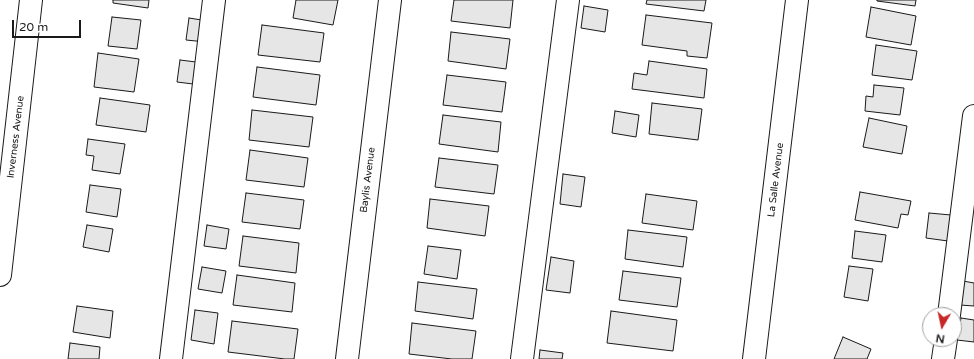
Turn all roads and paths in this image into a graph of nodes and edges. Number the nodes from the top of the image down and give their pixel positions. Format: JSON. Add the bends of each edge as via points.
{"nodes":[{"id":1,"x":31,"y":0,"type":"edge"},
{"id":2,"x":214,"y":0,"type":"edge"},
{"id":3,"x":390,"y":0,"type":"edge"},
{"id":4,"x":568,"y":0,"type":"edge"},
{"id":5,"x":797,"y":0,"type":"edge"},
{"id":6,"x":974,"y":116,"type":"edge"},
{"id":7,"x":0,"y":275,"type":"edge"},
{"id":8,"x":950,"y":307,"type":"edge"},
{"id":9,"x":945,"y":347,"type":"edge"},
{"id":10,"x":172,"y":359,"type":"edge"},
{"id":11,"x":347,"y":359,"type":"edge"},
{"id":12,"x":522,"y":359,"type":"edge"},
{"id":13,"x":754,"y":359,"type":"edge"},
{"id":14,"x":944,"y":359,"type":"edge"}],
"edges":[{"from":1,"to":7,"type":"street","name":"Inverness Avenue"},
{"from":2,"to":10,"type":"street"},
{"from":3,"to":11,"type":"street","name":"Baylis Avenue"},
{"from":4,"to":12,"type":"street"},
{"from":5,"to":13,"type":"street","name":"La Salle Avenue"},
{"from":6,"to":8,"type":"street"},
{"from":9,"to":14,"type":"street"}]}
